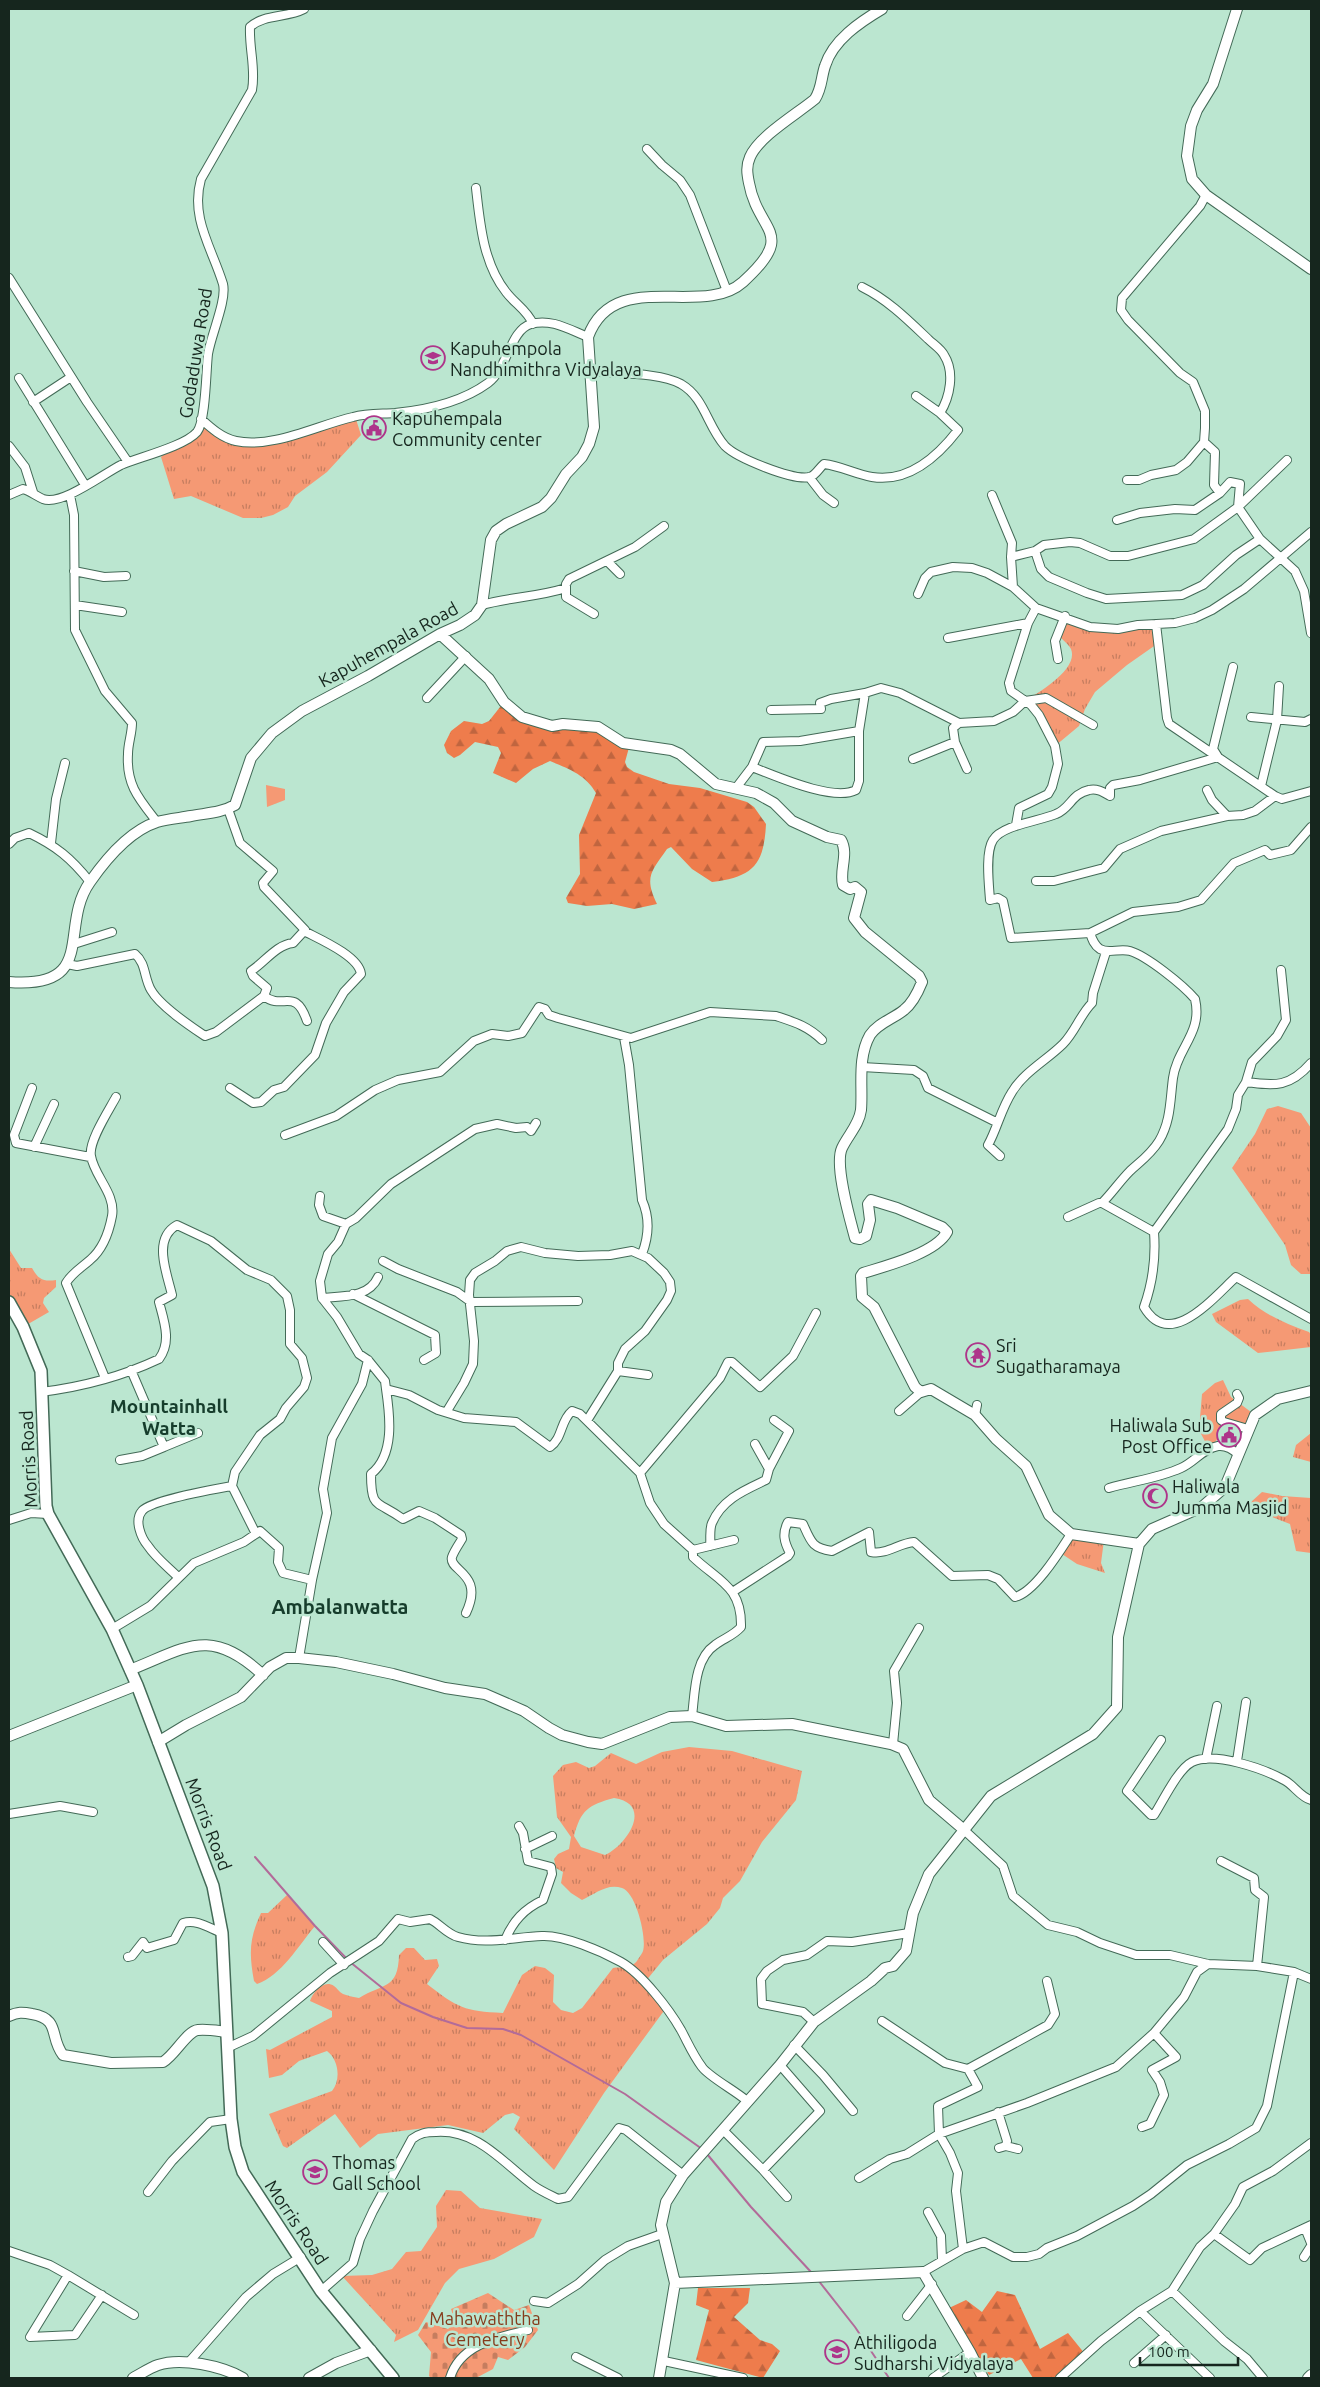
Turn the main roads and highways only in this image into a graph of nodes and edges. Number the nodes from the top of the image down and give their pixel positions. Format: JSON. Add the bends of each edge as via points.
{"nodes":[{"id":1,"x":9,"y":1302,"type":"edge"},
{"id":2,"x":393,"y":2378,"type":"edge"}],
"edges":[{"from":1,"to":2,"type":"main road","name":"Morris Road","via":[[41,1371],[48,1514],[112,1628],[208,1871],[219,1908],[232,2119],[235,2147],[243,2172],[321,2291]]}]}
